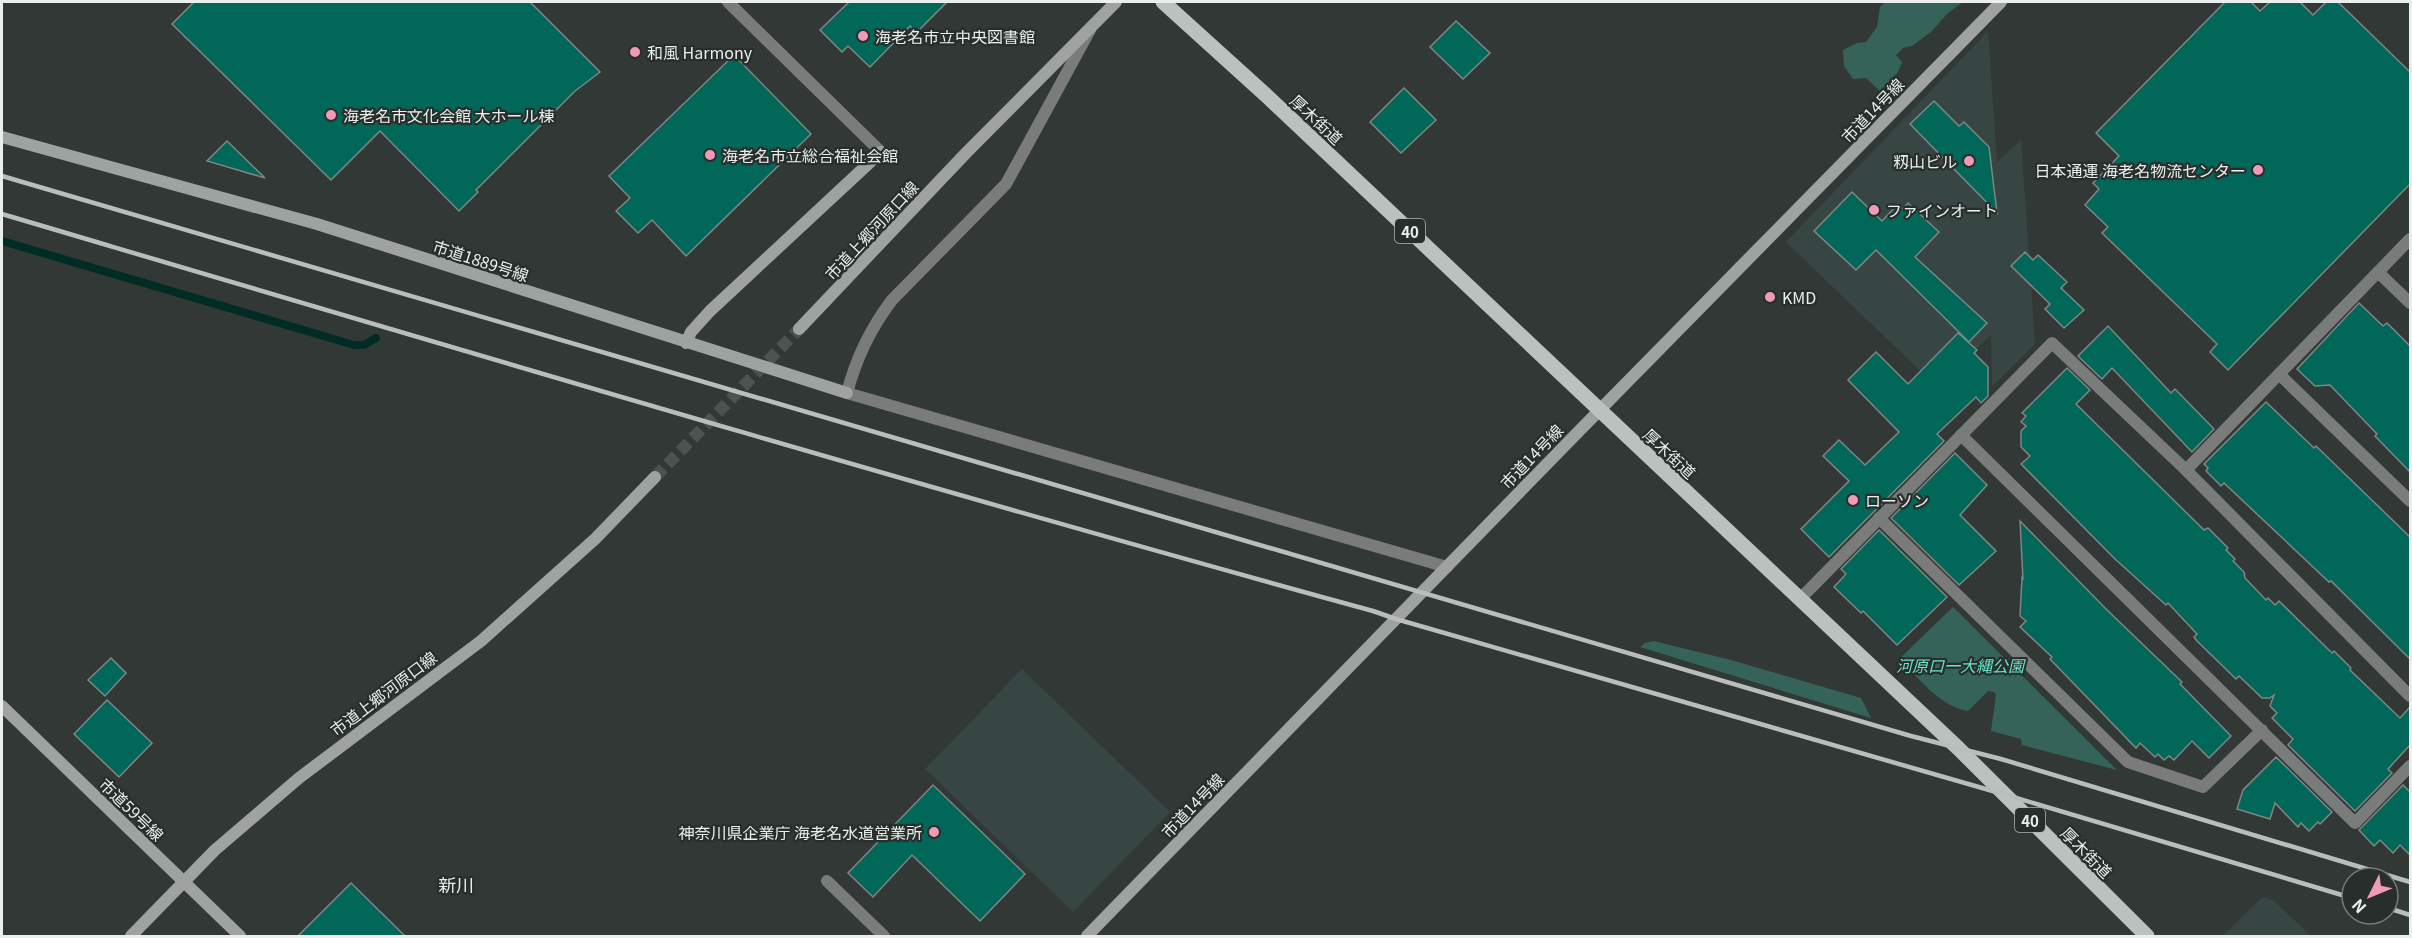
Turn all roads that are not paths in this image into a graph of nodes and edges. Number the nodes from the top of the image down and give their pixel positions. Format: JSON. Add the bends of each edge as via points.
{"nodes":[{"id":1,"x":728,"y":2,"type":"edge"},
{"id":2,"x":1116,"y":2,"type":"edge"},
{"id":3,"x":1163,"y":2,"type":"edge"},
{"id":4,"x":2001,"y":2,"type":"edge"},
{"id":5,"x":1093,"y":24,"type":"junction"},
{"id":6,"x":2,"y":137,"type":"edge"},
{"id":7,"x":2410,"y":239,"type":"edge"},
{"id":8,"x":2378,"y":272,"type":"junction"},
{"id":9,"x":2410,"y":303,"type":"edge"},
{"id":10,"x":799,"y":329,"type":"tunnel mouth"},
{"id":11,"x":686,"y":343,"type":"junction"},
{"id":12,"x":2279,"y":374,"type":"junction"},
{"id":13,"x":847,"y":393,"type":"junction"},
{"id":14,"x":1599,"y":410,"type":"junction"},
{"id":15,"x":1961,"y":435,"type":"junction"},
{"id":16,"x":2186,"y":470,"type":"junction"},
{"id":17,"x":655,"y":477,"type":"tunnel mouth"},
{"id":18,"x":2410,"y":501,"type":"edge"},
{"id":19,"x":1879,"y":519,"type":"junction"},
{"id":20,"x":1447,"y":567,"type":"junction"},
{"id":21,"x":1800,"y":599,"type":"junction"},
{"id":22,"x":2410,"y":696,"type":"edge"},
{"id":23,"x":2,"y":706,"type":"edge"},
{"id":24,"x":2262,"y":730,"type":"junction"},
{"id":25,"x":2410,"y":766,"type":"edge"},
{"id":26,"x":827,"y":881,"type":"dead end"},
{"id":27,"x":183,"y":882,"type":"junction"},
{"id":28,"x":131,"y":936,"type":"edge"},
{"id":29,"x":240,"y":936,"type":"edge"},
{"id":30,"x":884,"y":936,"type":"edge"},
{"id":31,"x":1088,"y":936,"type":"edge"},
{"id":32,"x":2147,"y":936,"type":"edge"}],
"edges":[{"from":1,"to":11,"type":"street","via":[[881,152],[710,311]]},
{"from":2,"to":5,"type":"street","name":"市道上郷河原口線"},
{"from":3,"to":14,"type":"main road","name":"厚木街道","number":"40"},
{"from":4,"to":14,"type":"street","name":"市道14号線"},
{"from":5,"to":10,"type":"street","name":"市道上郷河原口線"},
{"from":5,"to":13,"type":"street","via":[[1006,184],[878,318]]},
{"from":6,"to":11,"type":"street","name":"市道1889号線","via":[[317,224]]},
{"from":7,"to":8,"type":"street"},
{"from":8,"to":9,"type":"street"},
{"from":8,"to":12,"type":"street"},
{"from":11,"to":13,"type":"street","name":"市道1889号線"},
{"from":12,"to":16,"type":"street"},
{"from":12,"to":18,"type":"street"},
{"from":13,"to":20,"type":"street"},
{"from":14,"to":20,"type":"street","name":"市道14号線"},
{"from":14,"to":21,"type":"main road","name":"厚木街道","number":"40"},
{"from":15,"to":16,"type":"street","via":[[2052,343]]},
{"from":15,"to":19,"type":"street"},
{"from":15,"to":24,"type":"street"},
{"from":16,"to":22,"type":"street"},
{"from":17,"to":27,"type":"street","name":"市道上郷河原口線","via":[[595,538],[481,641],[299,778]]},
{"from":19,"to":21,"type":"street"},
{"from":19,"to":24,"type":"street","via":[[2128,762],[2203,788]]},
{"from":20,"to":31,"type":"street","name":"市道14号線"},
{"from":21,"to":32,"type":"main road","name":"厚木街道","number":"40","via":[[1958,748]]},
{"from":23,"to":27,"type":"street","name":"市道59号線"},
{"from":24,"to":25,"type":"street","via":[[2355,823]]},
{"from":26,"to":30,"type":"street"},
{"from":27,"to":28,"type":"street","name":"市道上郷河原口線"},
{"from":27,"to":29,"type":"street","name":"市道59号線"}]}
